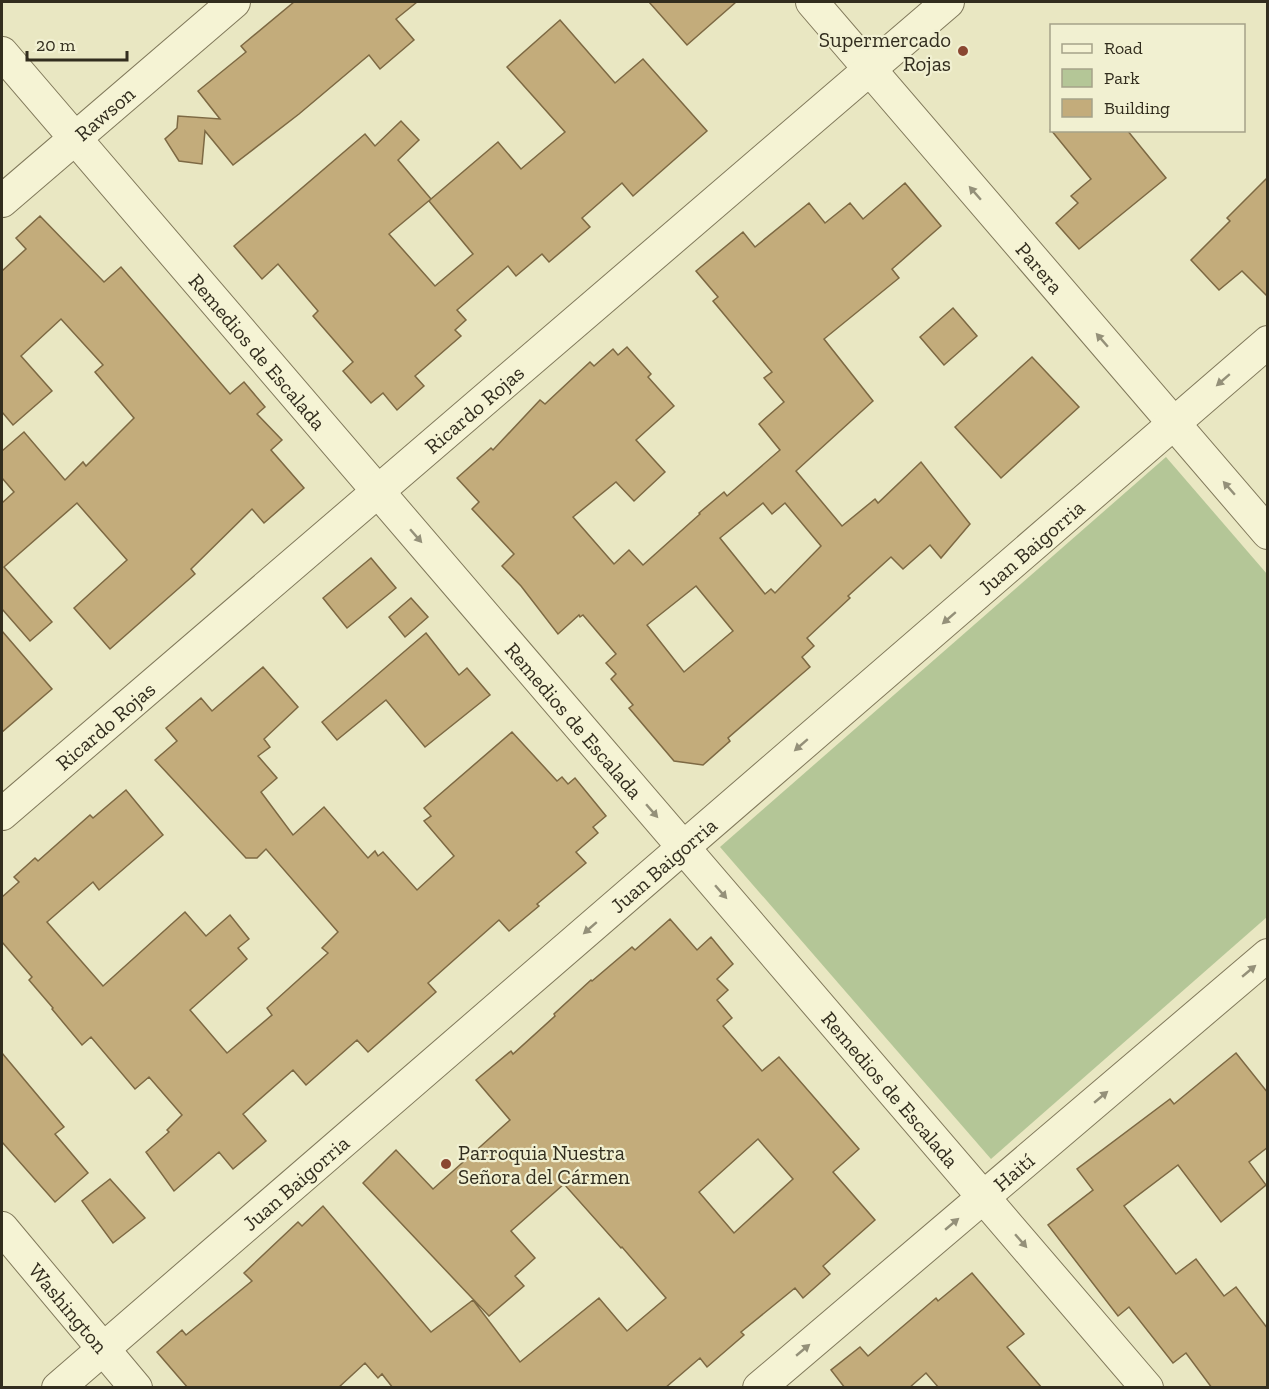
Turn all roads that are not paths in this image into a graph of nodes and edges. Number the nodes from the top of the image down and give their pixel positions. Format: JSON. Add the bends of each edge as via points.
{"nodes":[{"id":1,"x":234,"y":2,"type":"edge"},
{"id":2,"x":812,"y":2,"type":"edge"},
{"id":3,"x":948,"y":2,"type":"edge"},
{"id":4,"x":2,"y":53,"type":"edge"},
{"id":5,"x":868,"y":69,"type":"junction"},
{"id":6,"x":75,"y":138,"type":"junction"},
{"id":7,"x":2,"y":201,"type":"edge"},
{"id":8,"x":1268,"y":342,"type":"edge"},
{"id":9,"x":1173,"y":423,"type":"junction"},
{"id":10,"x":378,"y":492,"type":"junction"},
{"id":11,"x":1268,"y":533,"type":"edge"},
{"id":12,"x":2,"y":814,"type":"edge"},
{"id":13,"x":683,"y":847,"type":"junction"},
{"id":14,"x":1268,"y":955,"type":"edge"},
{"id":15,"x":983,"y":1197,"type":"junction"},
{"id":16,"x":2,"y":1228,"type":"edge"},
{"id":17,"x":103,"y":1349,"type":"junction"},
{"id":18,"x":58,"y":1388,"type":"edge"},
{"id":19,"x":136,"y":1388,"type":"edge"},
{"id":20,"x":759,"y":1388,"type":"edge"},
{"id":21,"x":1147,"y":1388,"type":"edge"}],
"edges":[{"from":1,"to":6,"type":"street","name":"Rawson"},
{"from":2,"to":5,"type":"street","name":"Parera"},
{"from":3,"to":5,"type":"street","name":"Ricardo Rojas"},
{"from":4,"to":6,"type":"street","name":"Remedios de Escalada"},
{"from":9,"to":5,"type":"street","name":"Parera","one_way":true},
{"from":5,"to":10,"type":"street","name":"Ricardo Rojas"},
{"from":6,"to":7,"type":"street","name":"Rawson"},
{"from":6,"to":10,"type":"street","name":"Remedios de Escalada"},
{"from":8,"to":9,"type":"street","name":"Juan Baigorria","one_way":true},
{"from":11,"to":9,"type":"street","name":"Parera","one_way":true},
{"from":9,"to":13,"type":"street","name":"Juan Baigorria","one_way":true},
{"from":10,"to":12,"type":"street","name":"Ricardo Rojas"},
{"from":10,"to":13,"type":"street","name":"Remedios de Escalada","one_way":true},
{"from":13,"to":15,"type":"street","name":"Remedios de Escalada","one_way":true},
{"from":13,"to":17,"type":"street","name":"Juan Baigorria","one_way":true},
{"from":15,"to":14,"type":"street","name":"Haití","one_way":true},
{"from":20,"to":15,"type":"street","name":"Haití","one_way":true},
{"from":15,"to":21,"type":"street","name":"Remedios de Escalada","one_way":true},
{"from":16,"to":17,"type":"street","name":"Washington"},
{"from":17,"to":18,"type":"street","name":"Juan Baigorria"},
{"from":17,"to":19,"type":"street","name":"Washington"}]}
